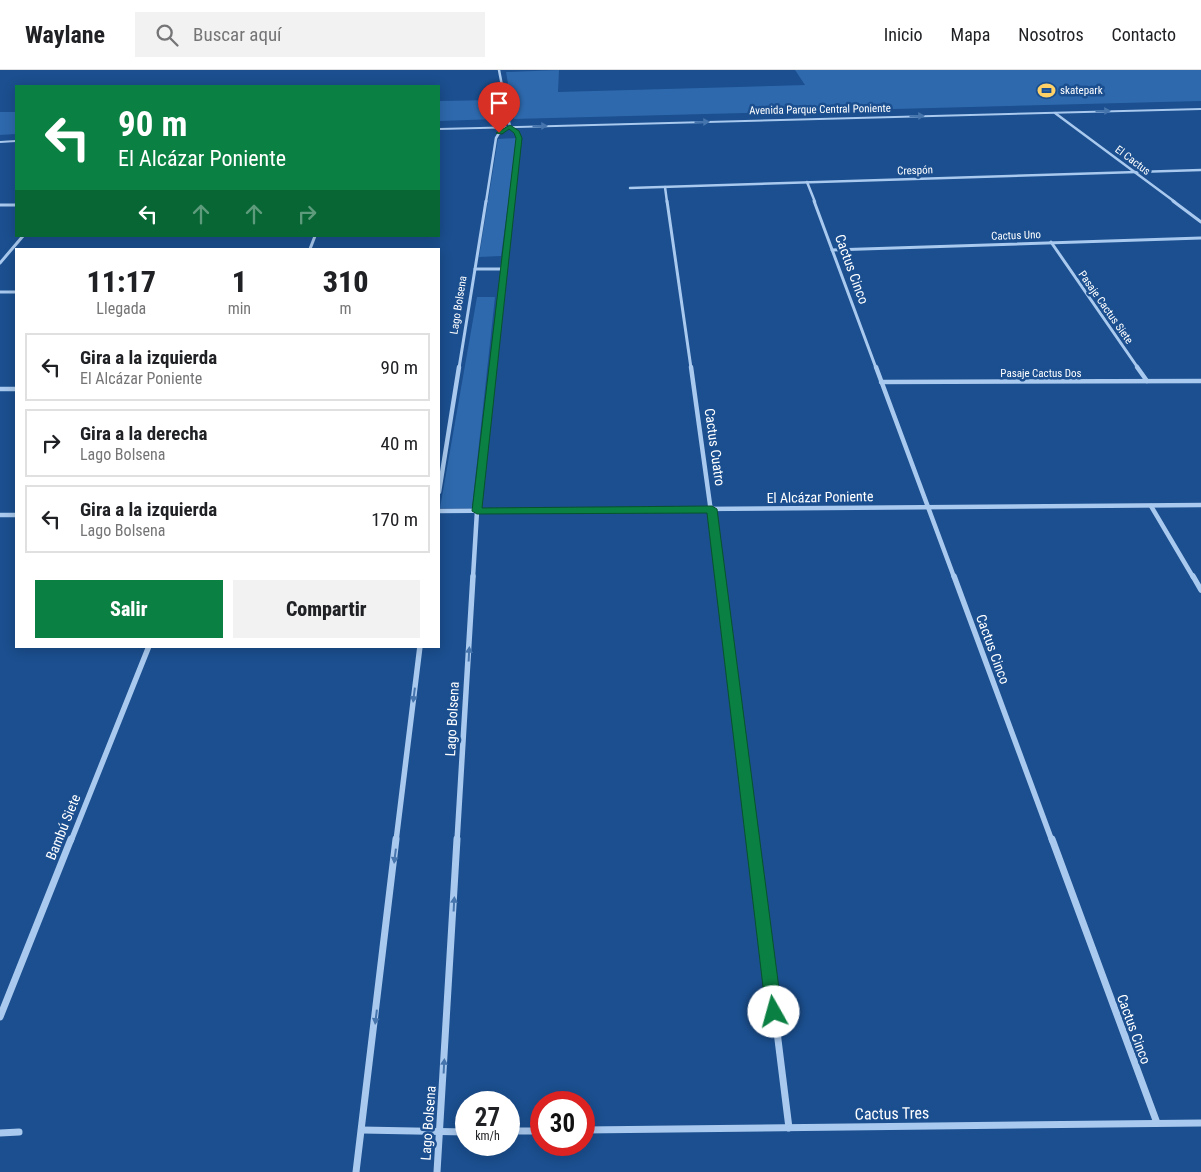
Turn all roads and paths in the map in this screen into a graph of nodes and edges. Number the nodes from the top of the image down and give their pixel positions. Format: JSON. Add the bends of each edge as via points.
{"nodes":[{"id":1,"x":499,"y":70,"type":"edge"},
{"id":2,"x":1201,"y":108,"type":"edge"},
{"id":3,"x":1055,"y":113,"type":"junction"},
{"id":4,"x":510,"y":127,"type":"junction"},
{"id":5,"x":440,"y":129,"type":"edge"},
{"id":6,"x":15,"y":141,"type":"edge"},
{"id":7,"x":0,"y":142,"type":"edge"},
{"id":8,"x":1201,"y":170,"type":"edge"},
{"id":9,"x":1134,"y":172,"type":"junction"},
{"id":10,"x":807,"y":182,"type":"junction"},
{"id":11,"x":665,"y":187,"type":"junction"},
{"id":12,"x":630,"y":188,"type":"dead end"},
{"id":13,"x":15,"y":205,"type":"edge"},
{"id":14,"x":0,"y":206,"type":"edge"},
{"id":15,"x":1201,"y":222,"type":"edge"},
{"id":16,"x":22,"y":237,"type":"edge"},
{"id":17,"x":1201,"y":238,"type":"edge"},
{"id":18,"x":1051,"y":242,"type":"junction"},
{"id":19,"x":832,"y":250,"type":"junction"},
{"id":20,"x":0,"y":263,"type":"edge"},
{"id":21,"x":475,"y":269,"type":"junction"},
{"id":22,"x":504,"y":269,"type":"junction"},
{"id":23,"x":0,"y":292,"type":"edge"},
{"id":24,"x":15,"y":292,"type":"edge"},
{"id":25,"x":1147,"y":381,"type":"junction"},
{"id":26,"x":1201,"y":381,"type":"edge"},
{"id":27,"x":882,"y":382,"type":"junction"},
{"id":28,"x":0,"y":389,"type":"edge"},
{"id":29,"x":15,"y":389,"type":"edge"},
{"id":30,"x":440,"y":486,"type":"edge"},
{"id":31,"x":1201,"y":505,"type":"edge"},
{"id":32,"x":1151,"y":506,"type":"junction"},
{"id":33,"x":928,"y":507,"type":"junction"},
{"id":34,"x":712,"y":509,"type":"junction"},
{"id":35,"x":477,"y":511,"type":"junction"},
{"id":36,"x":440,"y":512,"type":"edge"},
{"id":37,"x":0,"y":515,"type":"edge"},
{"id":38,"x":15,"y":515,"type":"edge"},
{"id":39,"x":1201,"y":590,"type":"edge"},
{"id":40,"x":148,"y":648,"type":"edge"},
{"id":41,"x":420,"y":648,"type":"edge"},
{"id":42,"x":0,"y":1017,"type":"edge"},
{"id":43,"x":1157,"y":1123,"type":"junction"},
{"id":44,"x":1201,"y":1123,"type":"edge"},
{"id":45,"x":789,"y":1128,"type":"junction"},
{"id":46,"x":362,"y":1130,"type":"junction"},
{"id":47,"x":595,"y":1130,"type":"edge"},
{"id":48,"x":19,"y":1132,"type":"dead end"},
{"id":49,"x":440,"y":1132,"type":"junction"},
{"id":50,"x":455,"y":1132,"type":"edge"},
{"id":51,"x":0,"y":1133,"type":"edge"},
{"id":52,"x":356,"y":1172,"type":"edge"},
{"id":53,"x":437,"y":1172,"type":"edge"}],
"edges":[{"from":1,"to":4,"type":"street","name":"Lago Bolsena"},
{"from":3,"to":2,"type":"street","name":"Avenida Parque Central Poniente","one_way":true},
{"from":4,"to":3,"type":"street","name":"Avenida Parque Central Poniente","one_way":true},
{"from":3,"to":9,"type":"street","name":"El Cactus"},
{"from":4,"to":5,"type":"street","name":"Avenida Parque Central Poniente"},
{"from":4,"to":21,"type":"street","name":"Lago Bolsena","via":[[496,138]]},
{"from":4,"to":22,"type":"street","name":"Lago Bolsena","via":[[519,138]]},
{"from":6,"to":7,"type":"street"},
{"from":8,"to":9,"type":"street","name":"Crespón"},
{"from":9,"to":10,"type":"street","name":"Crespón"},
{"from":9,"to":15,"type":"street","name":"El Cactus"},
{"from":10,"to":11,"type":"street","name":"Crespón"},
{"from":10,"to":19,"type":"street","name":"Cactus Cinco"},
{"from":11,"to":12,"type":"street","name":"Crespón"},
{"from":11,"to":34,"type":"street","name":"Cactus Cuatro"},
{"from":13,"to":14,"type":"street"},
{"from":16,"to":20,"type":"street"},
{"from":17,"to":18,"type":"street","name":"Cactus Uno"},
{"from":18,"to":19,"type":"street","name":"Cactus Uno"},
{"from":18,"to":25,"type":"street","name":"Pasaje Cactus Siete"},
{"from":19,"to":27,"type":"street","name":"Cactus Cinco"},
{"from":21,"to":22,"type":"street","name":"Lago Bolsena"},
{"from":21,"to":30,"type":"street","name":"Lago Bolsena"},
{"from":22,"to":35,"type":"street","name":"Lago Bolsena"},
{"from":23,"to":24,"type":"street"},
{"from":25,"to":26,"type":"street","name":"Pasaje Cactus Dos"},
{"from":25,"to":27,"type":"street","name":"Pasaje Cactus Dos"},
{"from":27,"to":33,"type":"street","name":"Cactus Cinco"},
{"from":28,"to":29,"type":"street"},
{"from":31,"to":32,"type":"street","name":"El Alcázar Poniente"},
{"from":32,"to":33,"type":"street","name":"El Alcázar Poniente"},
{"from":32,"to":39,"type":"street"},
{"from":33,"to":34,"type":"street","name":"El Alcázar Poniente"},
{"from":33,"to":43,"type":"street","name":"Cactus Cinco"},
{"from":34,"to":35,"type":"street","name":"El Alcázar Poniente"},
{"from":34,"to":45,"type":"street","name":"Cactus Cuatro"},
{"from":35,"to":36,"type":"street","name":"El Alcázar Poniente"},
{"from":49,"to":35,"type":"street","name":"Lago Bolsena","one_way":true},
{"from":37,"to":38,"type":"street"},
{"from":40,"to":42,"type":"street","name":"Bambú Siete"},
{"from":41,"to":46,"type":"street","one_way":true},
{"from":43,"to":44,"type":"street","name":"Cactus Tres"},
{"from":43,"to":45,"type":"street","name":"Cactus Tres"},
{"from":45,"to":47,"type":"street","name":"Cactus Tres"},
{"from":46,"to":49,"type":"street"},
{"from":46,"to":52,"type":"street"},
{"from":48,"to":51,"type":"street"},
{"from":49,"to":50,"type":"street"},
{"from":49,"to":53,"type":"street","name":"Lago Bolsena"}]}
